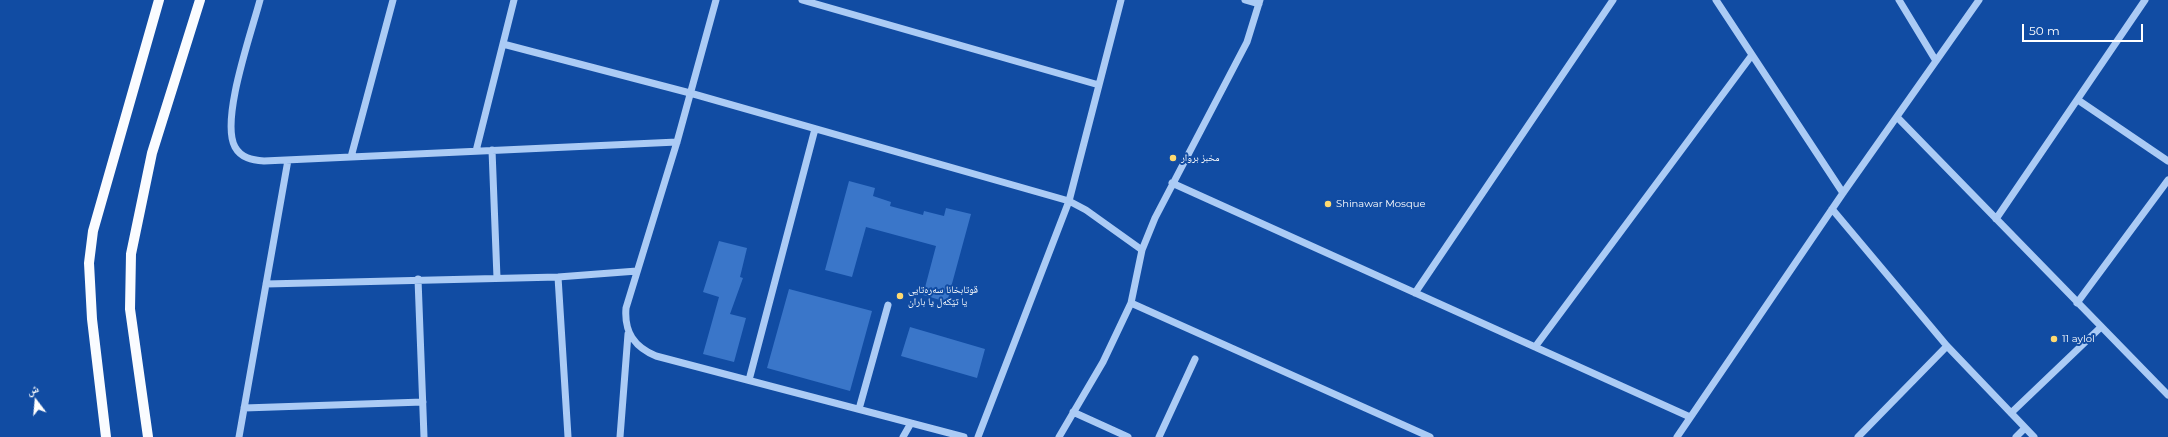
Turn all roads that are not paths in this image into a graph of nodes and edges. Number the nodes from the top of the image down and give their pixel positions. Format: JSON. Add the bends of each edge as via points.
{"nodes":[{"id":1,"x":160,"y":0,"type":"edge"},
{"id":2,"x":200,"y":0,"type":"edge"},
{"id":3,"x":260,"y":0,"type":"edge"},
{"id":4,"x":393,"y":0,"type":"edge"},
{"id":5,"x":514,"y":0,"type":"edge"},
{"id":6,"x":716,"y":0,"type":"edge"},
{"id":7,"x":802,"y":0,"type":"edge"},
{"id":8,"x":1122,"y":0,"type":"edge"},
{"id":9,"x":1245,"y":0,"type":"edge"},
{"id":10,"x":1613,"y":0,"type":"edge"},
{"id":11,"x":1716,"y":0,"type":"edge"},
{"id":12,"x":1899,"y":0,"type":"edge"},
{"id":13,"x":1979,"y":0,"type":"edge"},
{"id":14,"x":2145,"y":0,"type":"edge"},
{"id":15,"x":1259,"y":2,"type":"edge"},
{"id":16,"x":503,"y":44,"type":"junction"},
{"id":17,"x":1752,"y":55,"type":"junction"},
{"id":18,"x":1936,"y":61,"type":"junction"},
{"id":19,"x":1099,"y":85,"type":"junction"},
{"id":20,"x":690,"y":93,"type":"junction"},
{"id":21,"x":2078,"y":100,"type":"junction"},
{"id":22,"x":1897,"y":117,"type":"junction"},
{"id":23,"x":815,"y":129,"type":"junction"},
{"id":24,"x":677,"y":142,"type":"junction"},
{"id":25,"x":492,"y":150,"type":"junction"},
{"id":26,"x":476,"y":151,"type":"junction"},
{"id":27,"x":351,"y":157,"type":"junction"},
{"id":28,"x":288,"y":160,"type":"junction"},
{"id":29,"x":2168,"y":161,"type":"edge"},
{"id":30,"x":2168,"y":180,"type":"edge"},
{"id":31,"x":1172,"y":183,"type":"junction"},
{"id":32,"x":1843,"y":193,"type":"junction"},
{"id":33,"x":1069,"y":201,"type":"junction"},
{"id":34,"x":1832,"y":209,"type":"junction"},
{"id":35,"x":1996,"y":219,"type":"junction"},
{"id":36,"x":1142,"y":250,"type":"junction"},
{"id":37,"x":637,"y":271,"type":"junction"},
{"id":38,"x":558,"y":277,"type":"junction"},
{"id":39,"x":497,"y":278,"type":"junction"},
{"id":40,"x":418,"y":279,"type":"junction"},
{"id":41,"x":266,"y":284,"type":"junction"},
{"id":42,"x":1415,"y":293,"type":"junction"},
{"id":43,"x":1131,"y":303,"type":"junction"},
{"id":44,"x":2077,"y":303,"type":"junction"},
{"id":45,"x":888,"y":305,"type":"dead end"},
{"id":46,"x":2101,"y":327,"type":"junction"},
{"id":47,"x":628,"y":334,"type":"junction"},
{"id":48,"x":1947,"y":346,"type":"junction"},
{"id":49,"x":1535,"y":347,"type":"junction"},
{"id":50,"x":1195,"y":359,"type":"dead end"},
{"id":51,"x":749,"y":380,"type":"junction"},
{"id":52,"x":2167,"y":392,"type":"edge"},
{"id":53,"x":423,"y":402,"type":"junction"},
{"id":54,"x":244,"y":408,"type":"junction"},
{"id":55,"x":859,"y":409,"type":"junction"},
{"id":56,"x":1072,"y":412,"type":"junction"},
{"id":57,"x":2011,"y":413,"type":"junction"},
{"id":58,"x":1690,"y":417,"type":"junction"},
{"id":59,"x":911,"y":423,"type":"junction"},
{"id":60,"x":2025,"y":428,"type":"junction"},
{"id":61,"x":1681,"y":436,"type":"edge"},
{"id":62,"x":106,"y":437,"type":"edge"},
{"id":63,"x":148,"y":437,"type":"edge"},
{"id":64,"x":239,"y":437,"type":"edge"},
{"id":65,"x":424,"y":437,"type":"edge"},
{"id":66,"x":568,"y":437,"type":"edge"},
{"id":67,"x":620,"y":437,"type":"edge"},
{"id":68,"x":903,"y":437,"type":"edge"},
{"id":69,"x":964,"y":437,"type":"edge"},
{"id":70,"x":978,"y":437,"type":"edge"},
{"id":71,"x":1059,"y":437,"type":"edge"},
{"id":72,"x":1128,"y":437,"type":"edge"},
{"id":73,"x":1159,"y":437,"type":"edge"},
{"id":74,"x":1430,"y":437,"type":"edge"},
{"id":75,"x":1858,"y":437,"type":"edge"},
{"id":76,"x":2016,"y":437,"type":"edge"},
{"id":77,"x":2034,"y":437,"type":"edge"}],
"edges":[{"from":1,"to":62,"type":"main road","via":[[93,230],[89,263],[92,319]]},
{"from":2,"to":63,"type":"main road","via":[[152,153],[131,254],[130,309]]},
{"from":3,"to":28,"type":"street","via":[[232,110],[230,128],[235,147],[251,160]]},
{"from":4,"to":27,"type":"street"},
{"from":5,"to":16,"type":"street"},
{"from":6,"to":20,"type":"street"},
{"from":7,"to":19,"type":"street"},
{"from":8,"to":19,"type":"street"},
{"from":9,"to":15,"type":"street"},
{"from":10,"to":42,"type":"street"},
{"from":11,"to":17,"type":"street"},
{"from":12,"to":18,"type":"street"},
{"from":13,"to":18,"type":"street"},
{"from":14,"to":21,"type":"street"},
{"from":15,"to":31,"type":"street","via":[[1247,42]]},
{"from":16,"to":20,"type":"street"},
{"from":16,"to":26,"type":"street"},
{"from":17,"to":32,"type":"street"},
{"from":17,"to":49,"type":"street"},
{"from":18,"to":22,"type":"street"},
{"from":19,"to":33,"type":"street"},
{"from":20,"to":23,"type":"street"},
{"from":20,"to":24,"type":"street"},
{"from":21,"to":29,"type":"street"},
{"from":21,"to":35,"type":"street"},
{"from":22,"to":32,"type":"street"},
{"from":22,"to":35,"type":"street"},
{"from":23,"to":33,"type":"street"},
{"from":23,"to":51,"type":"street"},
{"from":24,"to":25,"type":"street"},
{"from":24,"to":37,"type":"street"},
{"from":25,"to":26,"type":"street"},
{"from":25,"to":39,"type":"street"},
{"from":26,"to":27,"type":"street"},
{"from":27,"to":28,"type":"street"},
{"from":28,"to":41,"type":"street"},
{"from":30,"to":44,"type":"street"},
{"from":31,"to":36,"type":"street"},
{"from":31,"to":42,"type":"street"},
{"from":32,"to":34,"type":"street"},
{"from":33,"to":36,"type":"street","via":[[1086,210]]},
{"from":33,"to":70,"type":"street"},
{"from":34,"to":48,"type":"street"},
{"from":34,"to":58,"type":"street"},
{"from":35,"to":44,"type":"street"},
{"from":36,"to":43,"type":"street"},
{"from":37,"to":38,"type":"street"},
{"from":37,"to":47,"type":"street","via":[[626,308]]},
{"from":38,"to":39,"type":"street"},
{"from":38,"to":66,"type":"street"},
{"from":39,"to":40,"type":"street"},
{"from":40,"to":41,"type":"street"},
{"from":40,"to":53,"type":"street"},
{"from":41,"to":54,"type":"street"},
{"from":42,"to":49,"type":"street"},
{"from":43,"to":56,"type":"street","via":[[1103,362]]},
{"from":43,"to":74,"type":"street"},
{"from":44,"to":46,"type":"street"},
{"from":45,"to":55,"type":"street"},
{"from":46,"to":52,"type":"street"},
{"from":46,"to":57,"type":"street"},
{"from":47,"to":51,"type":"street","via":[[641,348],[656,356]]},
{"from":47,"to":67,"type":"street"},
{"from":48,"to":57,"type":"street"},
{"from":48,"to":75,"type":"street"},
{"from":49,"to":58,"type":"street"},
{"from":50,"to":73,"type":"street"},
{"from":51,"to":55,"type":"street"},
{"from":53,"to":54,"type":"street"},
{"from":53,"to":65,"type":"street"},
{"from":54,"to":64,"type":"street"},
{"from":55,"to":59,"type":"street"},
{"from":56,"to":71,"type":"street"},
{"from":56,"to":72,"type":"street"},
{"from":57,"to":60,"type":"street"},
{"from":58,"to":61,"type":"street"},
{"from":59,"to":68,"type":"street"},
{"from":59,"to":69,"type":"street"},
{"from":60,"to":76,"type":"street"},
{"from":60,"to":77,"type":"street"}]}
